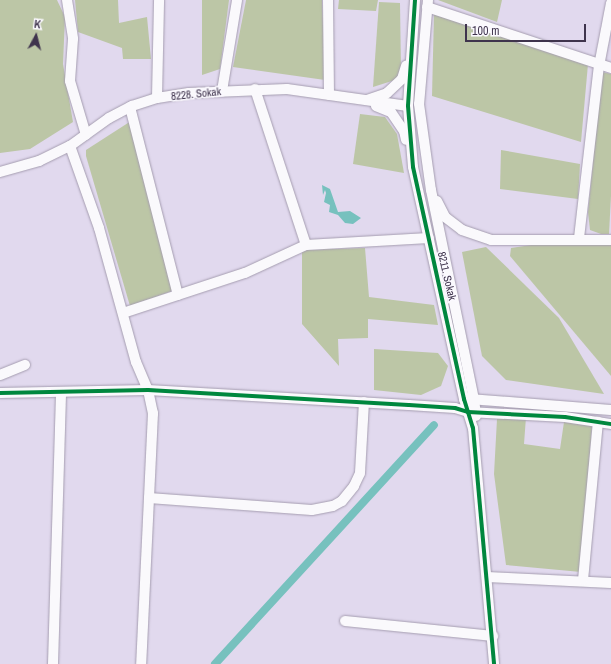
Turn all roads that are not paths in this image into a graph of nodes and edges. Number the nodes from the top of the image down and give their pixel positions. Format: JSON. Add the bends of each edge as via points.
{"nodes":[{"id":1,"x":67,"y":0,"type":"edge"},
{"id":2,"x":159,"y":0,"type":"edge"},
{"id":3,"x":237,"y":0,"type":"edge"},
{"id":4,"x":328,"y":0,"type":"edge"},
{"id":5,"x":415,"y":0,"type":"edge"},
{"id":6,"x":428,"y":3,"type":"edge"},
{"id":7,"x":611,"y":3,"type":"edge"},
{"id":8,"x":411,"y":49,"type":"junction"},
{"id":9,"x":599,"y":66,"type":"junction"},
{"id":10,"x":611,"y":68,"type":"edge"},
{"id":11,"x":255,"y":89,"type":"junction"},
{"id":12,"x":222,"y":91,"type":"junction"},
{"id":13,"x":329,"y":95,"type":"junction"},
{"id":14,"x":157,"y":98,"type":"junction"},
{"id":15,"x":363,"y":101,"type":"junction"},
{"id":16,"x":408,"y":106,"type":"junction"},
{"id":17,"x":130,"y":107,"type":"junction"},
{"id":18,"x":86,"y":134,"type":"junction"},
{"id":19,"x":70,"y":146,"type":"junction"},
{"id":20,"x":413,"y":167,"type":"junction"},
{"id":21,"x":0,"y":172,"type":"edge"},
{"id":22,"x":431,"y":190,"type":"junction"},
{"id":23,"x":429,"y":238,"type":"junction"},
{"id":24,"x":579,"y":238,"type":"junction"},
{"id":25,"x":611,"y":240,"type":"edge"},
{"id":26,"x":306,"y":245,"type":"junction"},
{"id":27,"x":178,"y":295,"type":"junction"},
{"id":28,"x":123,"y":313,"type":"junction"},
{"id":29,"x":25,"y":365,"type":"dead end"},
{"id":30,"x":0,"y":375,"type":"edge"},
{"id":31,"x":148,"y":390,"type":"junction"},
{"id":32,"x":0,"y":393,"type":"edge"},
{"id":33,"x":62,"y":393,"type":"junction"},
{"id":34,"x":469,"y":399,"type":"junction"},
{"id":35,"x":364,"y":402,"type":"junction"},
{"id":36,"x":455,"y":408,"type":"junction"},
{"id":37,"x":611,"y":410,"type":"edge"},
{"id":38,"x":472,"y":412,"type":"junction"},
{"id":39,"x":598,"y":422,"type":"junction"},
{"id":40,"x":611,"y":424,"type":"edge"},
{"id":41,"x":149,"y":498,"type":"junction"},
{"id":42,"x":487,"y":577,"type":"junction"},
{"id":43,"x":583,"y":580,"type":"junction"},
{"id":44,"x":611,"y":583,"type":"edge"},
{"id":45,"x":345,"y":621,"type":"dead end"},
{"id":46,"x":493,"y":636,"type":"junction"},
{"id":47,"x":53,"y":664,"type":"edge"},
{"id":48,"x":141,"y":664,"type":"edge"},
{"id":49,"x":494,"y":664,"type":"edge"}],
"edges":[{"from":1,"to":18,"type":"street","via":[[73,39],[70,81]]},
{"from":2,"to":14,"type":"street"},
{"from":3,"to":12,"type":"street"},
{"from":4,"to":13,"type":"street"},
{"from":5,"to":8,"type":"street","name":"8211. Sokak"},
{"from":6,"to":9,"type":"street"},
{"from":6,"to":22,"type":"street","via":[[419,104]]},
{"from":7,"to":9,"type":"street"},
{"from":8,"to":15,"type":"street","via":[[402,79],[387,93]]},
{"from":8,"to":16,"type":"street","name":"8211. Sokak"},
{"from":9,"to":10,"type":"street"},
{"from":9,"to":24,"type":"street"},
{"from":11,"to":12,"type":"street","name":"8228. Sokak"},
{"from":11,"to":13,"type":"street","name":"8228. Sokak","via":[[287,88]]},
{"from":11,"to":26,"type":"street"},
{"from":12,"to":14,"type":"street","name":"8228. Sokak"},
{"from":13,"to":15,"type":"street","name":"8228. Sokak"},
{"from":14,"to":17,"type":"street","name":"8228. Sokak"},
{"from":15,"to":16,"type":"street","name":"8228. Sokak"},
{"from":15,"to":20,"type":"street","via":[[391,112],[404,131]]},
{"from":16,"to":20,"type":"street","name":"8211. Sokak"},
{"from":17,"to":18,"type":"street","name":"8228. Sokak"},
{"from":17,"to":27,"type":"street"},
{"from":18,"to":19,"type":"street","name":"8228. Sokak"},
{"from":19,"to":21,"type":"street","name":"8228. Sokak","via":[[39,161]]},
{"from":19,"to":28,"type":"street","via":[[99,228]]},
{"from":20,"to":23,"type":"street","name":"8211. Sokak"},
{"from":22,"to":24,"type":"street","via":[[445,217],[462,230],[491,240]]},
{"from":22,"to":34,"type":"street"},
{"from":23,"to":26,"type":"street"},
{"from":23,"to":34,"type":"street","name":"8211. Sokak"},
{"from":24,"to":25,"type":"street"},
{"from":26,"to":27,"type":"street","via":[[245,273]]},
{"from":27,"to":28,"type":"street"},
{"from":28,"to":31,"type":"street","via":[[136,362]]},
{"from":29,"to":30,"type":"street"},
{"from":31,"to":33,"type":"street"},
{"from":31,"to":35,"type":"street"},
{"from":31,"to":41,"type":"street","via":[[153,413]]},
{"from":32,"to":33,"type":"street"},
{"from":33,"to":47,"type":"street"},
{"from":34,"to":36,"type":"street"},
{"from":34,"to":37,"type":"street"},
{"from":34,"to":38,"type":"street"},
{"from":35,"to":36,"type":"street"},
{"from":35,"to":41,"type":"street","via":[[360,473],[342,501],[333,506],[312,510]]},
{"from":36,"to":38,"type":"street"},
{"from":38,"to":39,"type":"street","via":[[565,417]]},
{"from":38,"to":42,"type":"street"},
{"from":39,"to":40,"type":"street"},
{"from":39,"to":43,"type":"street"},
{"from":41,"to":48,"type":"street"},
{"from":42,"to":43,"type":"street"},
{"from":42,"to":46,"type":"street"},
{"from":43,"to":44,"type":"street"},
{"from":45,"to":46,"type":"street"},
{"from":46,"to":49,"type":"street"}]}
